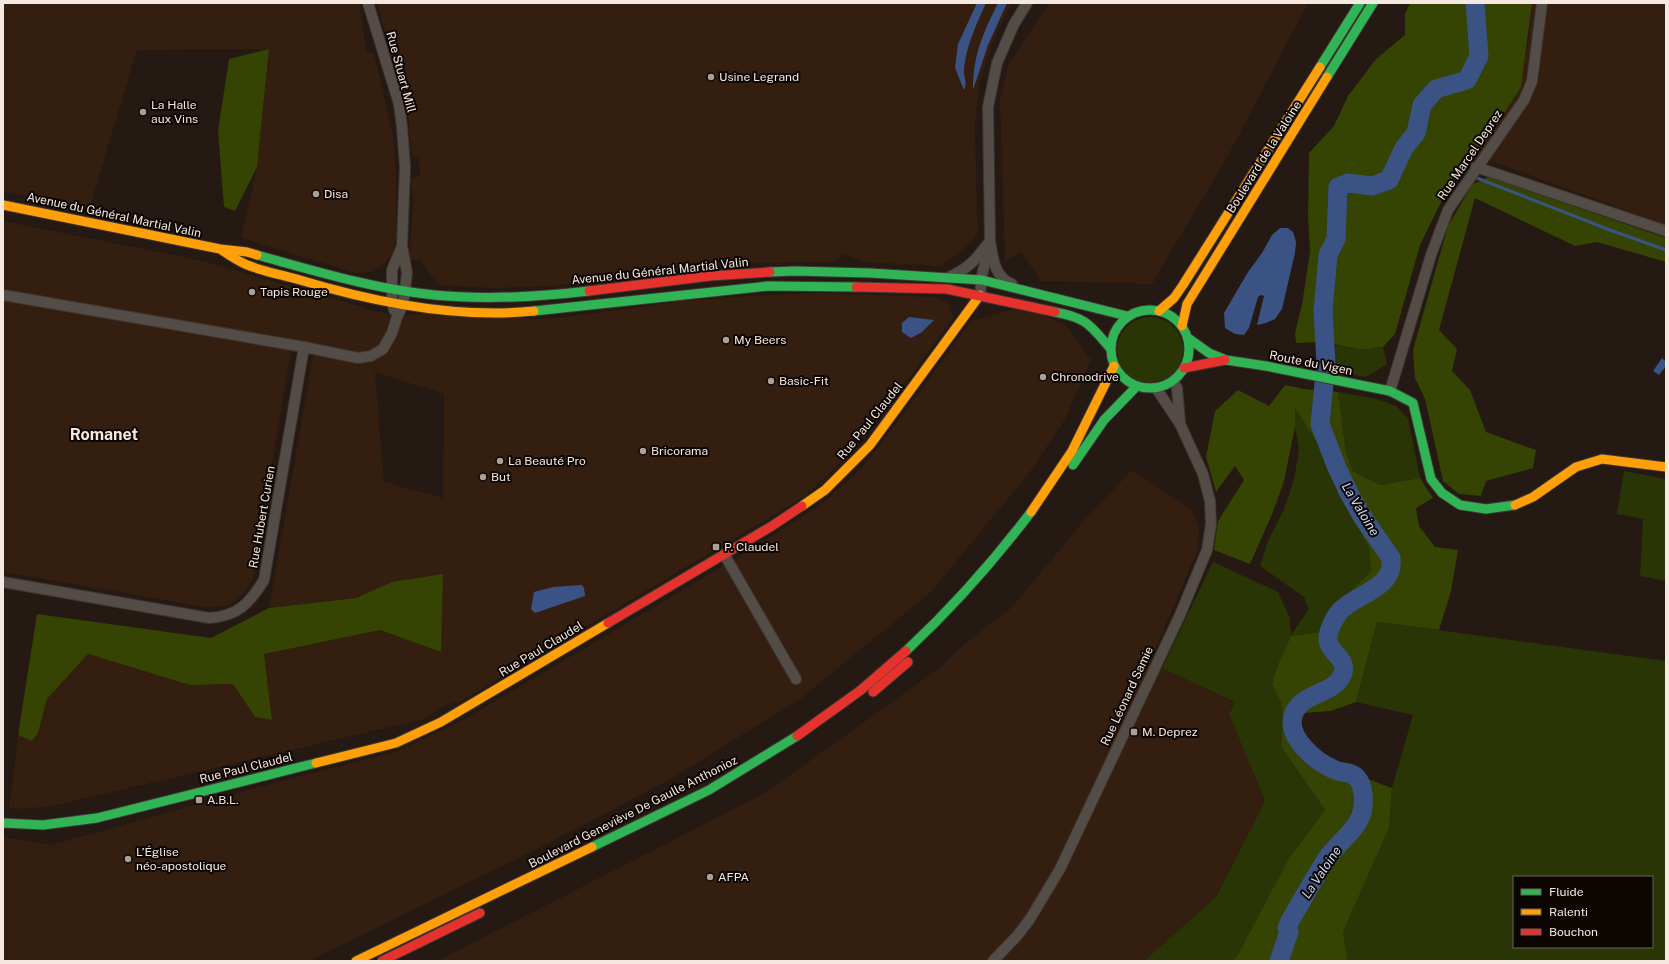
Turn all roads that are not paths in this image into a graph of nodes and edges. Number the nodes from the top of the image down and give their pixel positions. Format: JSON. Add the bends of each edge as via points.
{"nodes":[{"id":1,"x":368,"y":3,"type":"edge"},
{"id":2,"x":1027,"y":3,"type":"edge"},
{"id":3,"x":1360,"y":3,"type":"edge"},
{"id":4,"x":1373,"y":3,"type":"edge"},
{"id":5,"x":1542,"y":3,"type":"edge"},
{"id":6,"x":1476,"y":167,"type":"junction"},
{"id":7,"x":3,"y":205,"type":"edge"},
{"id":8,"x":1666,"y":231,"type":"edge"},
{"id":9,"x":990,"y":241,"type":"junction"},
{"id":10,"x":402,"y":245,"type":"junction"},
{"id":11,"x":220,"y":250,"type":"junction"},
{"id":12,"x":994,"y":261,"type":"junction"},
{"id":13,"x":947,"y":277,"type":"junction"},
{"id":14,"x":985,"y":281,"type":"junction"},
{"id":15,"x":392,"y":289,"type":"junction"},
{"id":16,"x":405,"y":291,"type":"junction"},
{"id":17,"x":1029,"y":291,"type":"junction"},
{"id":18,"x":3,"y":295,"type":"edge"},
{"id":19,"x":980,"y":295,"type":"junction"},
{"id":20,"x":392,"y":303,"type":"junction"},
{"id":21,"x":404,"y":305,"type":"junction"},
{"id":22,"x":1159,"y":311,"type":"junction"},
{"id":23,"x":1127,"y":316,"type":"junction"},
{"id":24,"x":397,"y":317,"type":"junction"},
{"id":25,"x":1182,"y":326,"type":"junction"},
{"id":26,"x":1188,"y":338,"type":"junction"},
{"id":27,"x":304,"y":347,"type":"junction"},
{"id":28,"x":1110,"y":348,"type":"junction"},
{"id":29,"x":1226,"y":360,"type":"junction"},
{"id":30,"x":1114,"y":366,"type":"junction"},
{"id":31,"x":1184,"y":368,"type":"junction"},
{"id":32,"x":1173,"y":381,"type":"junction"},
{"id":33,"x":1136,"y":387,"type":"junction"},
{"id":34,"x":1156,"y":388,"type":"junction"},
{"id":35,"x":1390,"y":391,"type":"junction"},
{"id":36,"x":1180,"y":424,"type":"junction"},
{"id":37,"x":1666,"y":467,"type":"edge"},
{"id":38,"x":1066,"y":477,"type":"dead end"},
{"id":39,"x":1022,"y":539,"type":"dead end"},
{"id":40,"x":724,"y":554,"type":"junction"},
{"id":41,"x":994,"y":573,"type":"dead end"},
{"id":42,"x":3,"y":582,"type":"edge"},
{"id":43,"x":968,"y":601,"type":"dead end"},
{"id":44,"x":958,"y":612,"type":"dead end"},
{"id":45,"x":931,"y":640,"type":"dead end"},
{"id":46,"x":796,"y":679,"type":"dead end"},
{"id":47,"x":857,"y":704,"type":"dead end"},
{"id":48,"x":728,"y":790,"type":"dead end"},
{"id":49,"x":3,"y":823,"type":"edge"},
{"id":50,"x":584,"y":861,"type":"dead end"},
{"id":51,"x":487,"y":909,"type":"dead end"},
{"id":52,"x":356,"y":961,"type":"edge"},
{"id":53,"x":382,"y":961,"type":"edge"},
{"id":54,"x":993,"y":961,"type":"edge"}],
"edges":[{"from":1,"to":10,"type":"street","name":"Rue Stuart Mill","via":[[400,112],[405,167]]},
{"from":2,"to":9,"type":"street","via":[[1014,24],[997,63],[988,107]]},
{"from":3,"to":22,"type":"main road","name":"Boulevard de la Valoine","via":[[1184,285]]},
{"from":4,"to":25,"type":"main road","name":"Boulevard de la Valoine","via":[[1187,304]]},
{"from":5,"to":6,"type":"street","name":"Rue Marcel Deprez","via":[[1532,82],[1524,100]]},
{"from":6,"to":8,"type":"street"},
{"from":6,"to":35,"type":"street","name":"Rue Marcel Deprez","via":[[1448,210],[1431,255]]},
{"from":7,"to":11,"type":"main road","name":"Avenue du Général Martial Valin"},
{"from":9,"to":12,"type":"street"},
{"from":9,"to":13,"type":"street","via":[[975,261],[961,272]]},
{"from":9,"to":14,"type":"street"},
{"from":10,"to":15,"type":"street","name":"Rue Stuart Mill","via":[[393,266]]},
{"from":10,"to":16,"type":"street","name":"Rue Stuart Mill","via":[[407,273]]},
{"from":11,"to":15,"type":"main road","name":"Avenue du Général Martial Valin","via":[[247,252],[351,281]]},
{"from":11,"to":20,"type":"main road","name":"Avenue du Général Martial Valin","via":[[242,263],[347,294]]},
{"from":12,"to":14,"type":"street","via":[[991,277]]},
{"from":12,"to":17,"type":"street","via":[[998,273],[1005,281]]},
{"from":13,"to":14,"type":"main road","name":"Avenue du Général Martial Valin"},
{"from":13,"to":16,"type":"main road","name":"Avenue du Général Martial Valin","via":[[795,271],[710,276],[552,295],[475,298]]},
{"from":14,"to":17,"type":"main road","name":"Avenue du Général Martial Valin"},
{"from":14,"to":19,"type":"street"},
{"from":15,"to":16,"type":"main road","name":"Avenue du Général Martial Valin"},
{"from":15,"to":20,"type":"street","name":"Rue Stuart Mill"},
{"from":16,"to":21,"type":"street","name":"Rue Stuart Mill"},
{"from":17,"to":23,"type":"main road","name":"Avenue du Général Martial Valin"},
{"from":18,"to":27,"type":"street"},
{"from":19,"to":21,"type":"main road","name":"Avenue du Général Martial Valin","via":[[947,289],[768,286],[521,312],[456,311]]},
{"from":19,"to":28,"type":"main road","name":"Avenue du Général Martial Valin","via":[[1072,315],[1087,322]]},
{"from":19,"to":40,"type":"main road","name":"Rue Paul Claudel","via":[[870,445],[840,478],[812,501]]},
{"from":20,"to":21,"type":"main road","name":"Avenue du Général Martial Valin"},
{"from":20,"to":24,"type":"street","name":"Rue Stuart Mill"},
{"from":21,"to":24,"type":"street","name":"Rue Stuart Mill"},
{"from":22,"to":23,"type":"main road","via":[[1145,310]]},
{"from":22,"to":25,"type":"main road","via":[[1172,316]]},
{"from":23,"to":28,"type":"main road","via":[[1114,332]]},
{"from":24,"to":27,"type":"street","via":[[383,349],[371,356],[358,358]]},
{"from":25,"to":26,"type":"main road"},
{"from":26,"to":29,"type":"main road","name":"Route du Vigen","via":[[1209,353]]},
{"from":26,"to":31,"type":"main road","via":[[1189,356]]},
{"from":27,"to":42,"type":"street","name":"Rue Hubert Curien","via":[[264,580],[254,597],[240,609],[225,617],[209,618]]},
{"from":28,"to":30,"type":"main road"},
{"from":29,"to":31,"type":"main road","name":"Route du Vigen"},
{"from":29,"to":35,"type":"main road","name":"Route du Vigen"},
{"from":30,"to":33,"type":"main road","via":[[1123,379]]},
{"from":30,"to":52,"type":"main road","name":"Boulevard Geneviève De Gaulle Anthonioz","via":[[1066,462],[1027,517],[955,602],[911,646],[832,712],[709,790]]},
{"from":31,"to":32,"type":"main road"},
{"from":32,"to":34,"type":"main road"},
{"from":32,"to":36,"type":"street","via":[[1177,388]]},
{"from":33,"to":34,"type":"main road"},
{"from":33,"to":38,"type":"main road","via":[[1104,420]]},
{"from":34,"to":36,"type":"street"},
{"from":35,"to":37,"type":"main road","name":"Route du Vigen","via":[[1413,403],[1431,479],[1442,493],[1460,505],[1486,509],[1514,505],[1534,497],[1576,467],[1602,459]]},
{"from":36,"to":54,"type":"street","name":"Rue Léonard Samie","via":[[1203,474],[1210,500],[1211,524],[1207,550],[1180,615],[1060,869],[1030,919]]},
{"from":39,"to":41,"type":"main road"},
{"from":40,"to":46,"type":"street"},
{"from":40,"to":49,"type":"main road","name":"Rue Paul Claudel","via":[[441,722],[396,743],[110,815],[47,826]]},
{"from":43,"to":44,"type":"main road"},
{"from":45,"to":47,"type":"main road","via":[[891,678]]},
{"from":48,"to":50,"type":"main road","name":"Boulevard Geneviève De Gaulle Anthonioz"},
{"from":51,"to":53,"type":"main road"}]}
